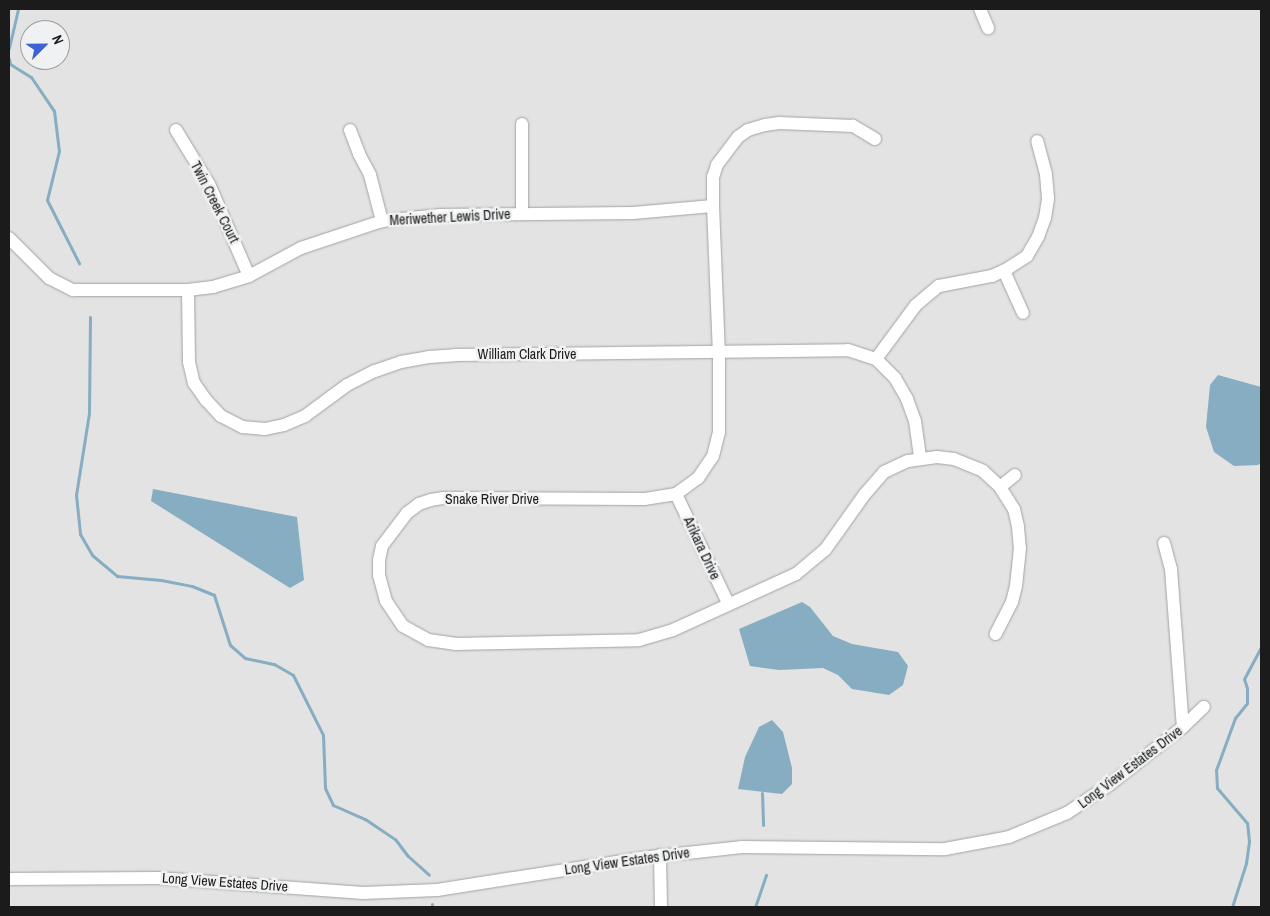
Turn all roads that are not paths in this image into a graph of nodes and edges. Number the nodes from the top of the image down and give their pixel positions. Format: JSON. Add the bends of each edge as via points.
{"nodes":[{"id":1,"x":980,"y":9,"type":"edge"},
{"id":2,"x":988,"y":28,"type":"dead end"},
{"id":3,"x":522,"y":124,"type":"dead end"},
{"id":4,"x":176,"y":130,"type":"dead end"},
{"id":5,"x":350,"y":130,"type":"dead end"},
{"id":6,"x":875,"y":139,"type":"dead end"},
{"id":7,"x":1037,"y":142,"type":"dead end"},
{"id":8,"x":713,"y":206,"type":"junction"},
{"id":9,"x":522,"y":213,"type":"junction"},
{"id":10,"x":382,"y":221,"type":"junction"},
{"id":11,"x":9,"y":238,"type":"edge"},
{"id":12,"x":1004,"y":271,"type":"junction"},
{"id":13,"x":249,"y":276,"type":"junction"},
{"id":14,"x":188,"y":290,"type":"junction"},
{"id":15,"x":1023,"y":313,"type":"dead end"},
{"id":16,"x":719,"y":353,"type":"junction"},
{"id":17,"x":876,"y":359,"type":"junction"},
{"id":18,"x":920,"y":458,"type":"junction"},
{"id":19,"x":1015,"y":475,"type":"dead end"},
{"id":20,"x":1000,"y":487,"type":"junction"},
{"id":21,"x":676,"y":494,"type":"junction"},
{"id":22,"x":1164,"y":543,"type":"dead end"},
{"id":23,"x":728,"y":603,"type":"junction"},
{"id":24,"x":996,"y":634,"type":"dead end"},
{"id":25,"x":1204,"y":706,"type":"dead end"},
{"id":26,"x":1183,"y":728,"type":"junction"},
{"id":27,"x":660,"y":855,"type":"junction"},
{"id":28,"x":9,"y":879,"type":"edge"},
{"id":29,"x":661,"y":907,"type":"edge"}],
"edges":[{"from":1,"to":2,"type":"street"},
{"from":3,"to":9,"type":"street"},
{"from":4,"to":13,"type":"street","name":"Twin Creek Court","via":[[209,184]]},
{"from":5,"to":10,"type":"street","via":[[370,175]]},
{"from":6,"to":8,"type":"street","name":"Snake River Drive","via":[[853,126],[779,123],[748,130],[717,165],[713,177]]},
{"from":7,"to":12,"type":"street","via":[[1046,174],[1048,198],[1045,218],[1027,256]]},
{"from":8,"to":9,"type":"street","name":"Meriwether Lewis Drive","via":[[633,212]]},
{"from":8,"to":16,"type":"street","name":"Snake River Drive"},
{"from":9,"to":10,"type":"street","name":"Meriwether Lewis Drive"},
{"from":10,"to":13,"type":"street","name":"Meriwether Lewis Drive","via":[[301,248]]},
{"from":11,"to":14,"type":"street","name":"Meriwether Lewis Drive","via":[[49,278],[73,290]]},
{"from":12,"to":15,"type":"street"},
{"from":12,"to":17,"type":"street","via":[[938,286],[916,305]]},
{"from":13,"to":14,"type":"street","name":"Meriwether Lewis Drive","via":[[213,287]]},
{"from":14,"to":16,"type":"street","name":"William Clark Drive","via":[[189,362],[194,383],[222,416],[243,427],[284,425],[305,416],[347,385],[375,371],[428,357]]},
{"from":16,"to":17,"type":"street","name":"William Clark Drive","via":[[848,350]]},
{"from":16,"to":21,"type":"street","name":"Snake River Drive","via":[[717,445],[698,478]]},
{"from":17,"to":18,"type":"street","name":"William Clark Drive","via":[[895,378],[908,399],[916,421]]},
{"from":18,"to":20,"type":"street","name":"Snake River Drive","via":[[937,457],[969,464],[983,471]]},
{"from":18,"to":23,"type":"street","name":"Snake River Drive","via":[[884,472],[825,550],[804,568]]},
{"from":19,"to":20,"type":"street"},
{"from":20,"to":24,"type":"street","name":"Snake River Drive","via":[[1014,509],[1020,548],[1012,602]]},
{"from":21,"to":23,"type":"street","name":"Arikara Drive"},
{"from":21,"to":23,"type":"street","name":"Snake River Drive","via":[[645,499],[431,500],[407,513],[382,546],[379,575],[386,601],[403,626],[428,640],[455,644],[639,640],[673,630]]},
{"from":22,"to":26,"type":"street","via":[[1171,569]]},
{"from":25,"to":26,"type":"street","name":"Long View Estates Drive"},
{"from":26,"to":27,"type":"street","name":"Long View Estates Drive","via":[[1090,799],[1067,813],[1009,837],[945,849],[742,847]]},
{"from":27,"to":28,"type":"street","name":"Long View Estates Drive","via":[[437,890],[364,893],[158,878]]},
{"from":27,"to":29,"type":"street"}]}
